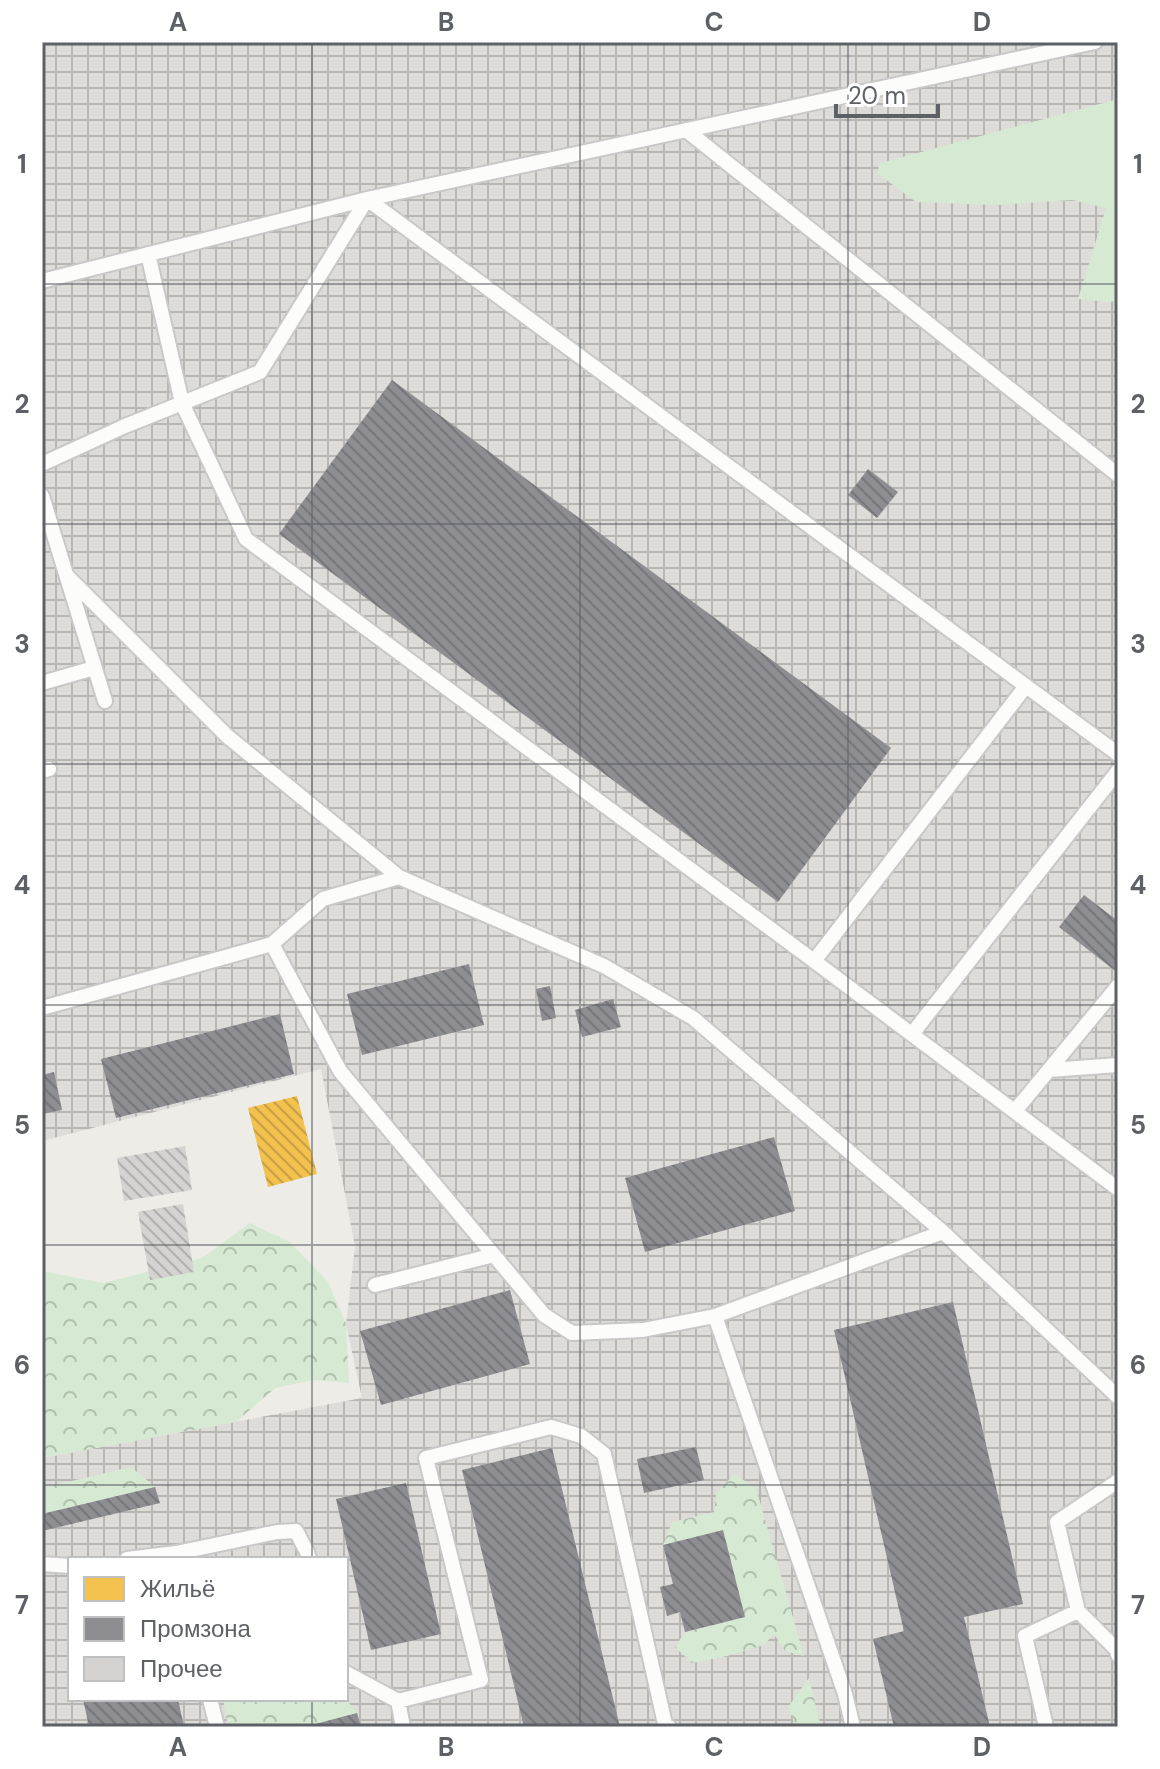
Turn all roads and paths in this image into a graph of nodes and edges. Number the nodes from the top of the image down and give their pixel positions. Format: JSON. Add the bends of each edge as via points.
{"nodes":[{"id":1,"x":1095,"y":42,"type":"edge"},
{"id":2,"x":686,"y":130,"type":"junction"},
{"id":3,"x":367,"y":199,"type":"junction"},
{"id":4,"x":148,"y":254,"type":"junction"},
{"id":5,"x":42,"y":281,"type":"edge"},
{"id":6,"x":182,"y":403,"type":"junction"},
{"id":7,"x":42,"y":464,"type":"edge"},
{"id":8,"x":1118,"y":475,"type":"edge"},
{"id":9,"x":42,"y":496,"type":"edge"},
{"id":10,"x":67,"y":576,"type":"junction"},
{"id":11,"x":94,"y":668,"type":"junction"},
{"id":12,"x":42,"y":683,"type":"edge"},
{"id":13,"x":1026,"y":686,"type":"junction"},
{"id":14,"x":105,"y":701,"type":"dead end"},
{"id":15,"x":1118,"y":754,"type":"edge"},
{"id":16,"x":1118,"y":771,"type":"edge"},
{"id":17,"x":399,"y":877,"type":"junction"},
{"id":18,"x":272,"y":944,"type":"junction"},
{"id":19,"x":814,"y":961,"type":"junction"},
{"id":20,"x":1118,"y":986,"type":"edge"},
{"id":21,"x":42,"y":1008,"type":"edge"},
{"id":22,"x":912,"y":1034,"type":"junction"},
{"id":23,"x":1118,"y":1065,"type":"edge"},
{"id":24,"x":1049,"y":1070,"type":"junction"},
{"id":25,"x":1015,"y":1111,"type":"junction"},
{"id":26,"x":1118,"y":1189,"type":"edge"},
{"id":27,"x":943,"y":1232,"type":"junction"},
{"id":28,"x":494,"y":1255,"type":"junction"},
{"id":29,"x":375,"y":1285,"type":"dead end"},
{"id":30,"x":715,"y":1316,"type":"junction"},
{"id":31,"x":1118,"y":1397,"type":"edge"},
{"id":32,"x":1118,"y":1481,"type":"edge"},
{"id":33,"x":176,"y":1556,"type":"edge"},
{"id":34,"x":308,"y":1557,"type":"edge"},
{"id":35,"x":42,"y":1564,"type":"edge"},
{"id":36,"x":68,"y":1566,"type":"edge"},
{"id":37,"x":1078,"y":1611,"type":"junction"},
{"id":38,"x":1118,"y":1655,"type":"edge"},
{"id":39,"x":348,"y":1674,"type":"edge"},
{"id":40,"x":210,"y":1701,"type":"edge"},
{"id":41,"x":398,"y":1701,"type":"junction"},
{"id":42,"x":217,"y":1727,"type":"edge"},
{"id":43,"x":403,"y":1727,"type":"edge"},
{"id":44,"x":669,"y":1727,"type":"edge"},
{"id":45,"x":853,"y":1727,"type":"edge"},
{"id":46,"x":1046,"y":1727,"type":"edge"}],
"edges":[{"from":1,"to":2,"type":"lane"},
{"from":2,"to":3,"type":"lane"},
{"from":2,"to":8,"type":"lane"},
{"from":3,"to":4,"type":"lane"},
{"from":3,"to":6,"type":"lane","via":[[260,372]]},
{"from":3,"to":13,"type":"lane"},
{"from":4,"to":5,"type":"lane"},
{"from":4,"to":6,"type":"lane"},
{"from":6,"to":7,"type":"lane"},
{"from":6,"to":19,"type":"lane","via":[[246,539]]},
{"from":9,"to":10,"type":"lane"},
{"from":10,"to":11,"type":"lane"},
{"from":10,"to":17,"type":"lane","via":[[227,736]]},
{"from":11,"to":12,"type":"lane"},
{"from":11,"to":14,"type":"lane"},
{"from":13,"to":15,"type":"lane"},
{"from":13,"to":19,"type":"lane"},
{"from":16,"to":22,"type":"lane"},
{"from":17,"to":18,"type":"lane","via":[[323,899]]},
{"from":17,"to":27,"type":"lane","via":[[604,966],[693,1018]]},
{"from":18,"to":21,"type":"lane"},
{"from":18,"to":28,"type":"lane","via":[[340,1071]]},
{"from":19,"to":22,"type":"lane"},
{"from":20,"to":24,"type":"lane"},
{"from":22,"to":25,"type":"lane"},
{"from":23,"to":24,"type":"lane"},
{"from":24,"to":25,"type":"lane"},
{"from":25,"to":26,"type":"lane"},
{"from":27,"to":30,"type":"lane"},
{"from":27,"to":31,"type":"lane"},
{"from":28,"to":29,"type":"lane"},
{"from":28,"to":30,"type":"lane","via":[[544,1315],[572,1333],[643,1330]]},
{"from":30,"to":45,"type":"lane"},
{"from":32,"to":37,"type":"lane","via":[[1057,1522]]},
{"from":33,"to":34,"type":"lane","via":[[296,1531]]},
{"from":35,"to":36,"type":"lane"},
{"from":37,"to":38,"type":"lane"},
{"from":37,"to":46,"type":"lane","via":[[1025,1636]]},
{"from":39,"to":41,"type":"lane"},
{"from":40,"to":42,"type":"lane"},
{"from":41,"to":43,"type":"lane"},
{"from":41,"to":44,"type":"lane","via":[[481,1680],[426,1458],[551,1427],[581,1436],[604,1454]]}]}
